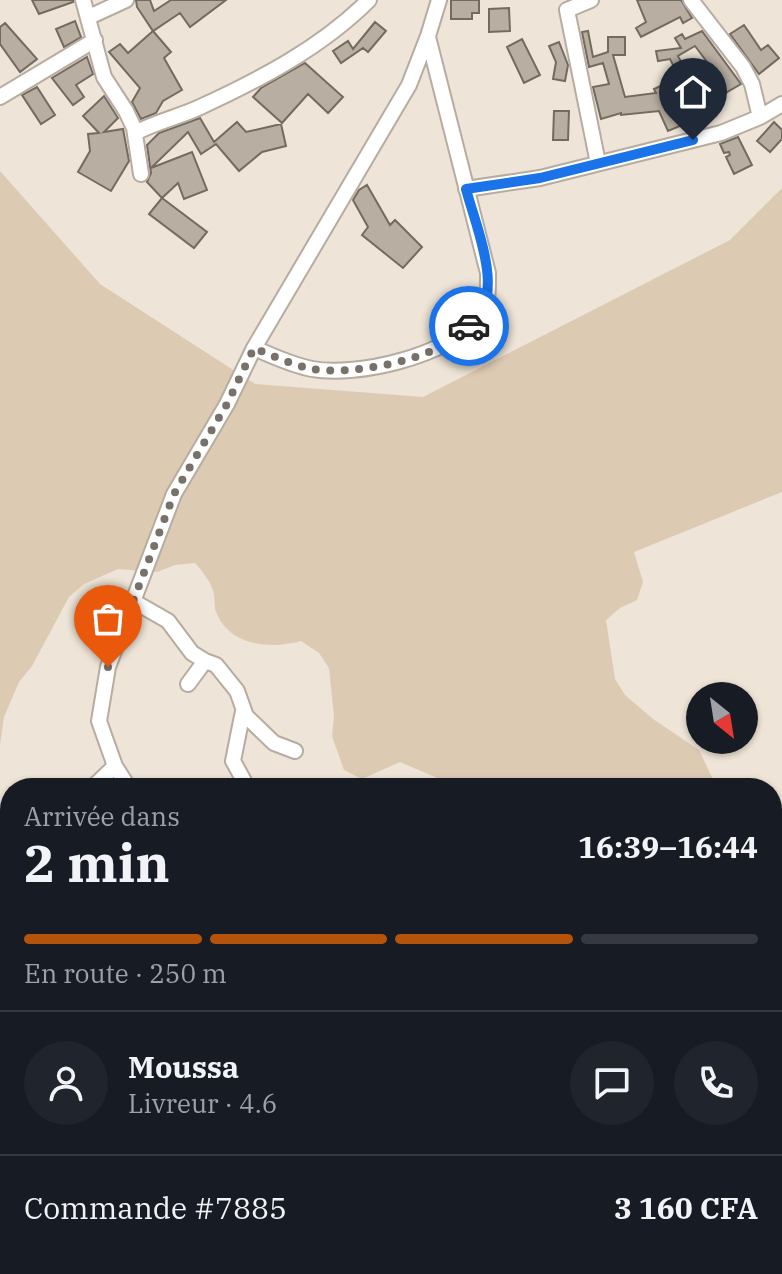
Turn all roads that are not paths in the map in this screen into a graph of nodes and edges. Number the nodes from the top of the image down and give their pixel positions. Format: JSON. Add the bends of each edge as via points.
{"nodes":[{"id":1,"x":83,"y":0,"type":"edge"},
{"id":2,"x":126,"y":0,"type":"edge"},
{"id":3,"x":369,"y":0,"type":"edge"},
{"id":4,"x":439,"y":0,"type":"edge"},
{"id":5,"x":591,"y":0,"type":"edge"},
{"id":6,"x":691,"y":0,"type":"edge"},
{"id":7,"x":89,"y":17,"type":"junction"},
{"id":8,"x":428,"y":36,"type":"junction"},
{"id":9,"x":95,"y":40,"type":"junction"},
{"id":10,"x":0,"y":97,"type":"edge"},
{"id":11,"x":782,"y":104,"type":"edge"},
{"id":12,"x":760,"y":117,"type":"junction"},
{"id":13,"x":135,"y":133,"type":"junction"},
{"id":14,"x":598,"y":163,"type":"junction"},
{"id":15,"x":141,"y":174,"type":"dead end"},
{"id":16,"x":466,"y":189,"type":"junction"},
{"id":17,"x":254,"y":348,"type":"junction"},
{"id":18,"x":133,"y":601,"type":"junction"},
{"id":19,"x":205,"y":661,"type":"junction"},
{"id":20,"x":188,"y":684,"type":"dead end"},
{"id":21,"x":243,"y":711,"type":"junction"},
{"id":22,"x":295,"y":751,"type":"dead end"},
{"id":23,"x":115,"y":766,"type":"junction"},
{"id":24,"x":102,"y":778,"type":"edge"},
{"id":25,"x":123,"y":778,"type":"edge"},
{"id":26,"x":242,"y":778,"type":"edge"}],
"edges":[{"from":1,"to":7,"type":"street"},
{"from":2,"to":7,"type":"street"},
{"from":3,"to":13,"type":"street","via":[[305,52],[197,108]]},
{"from":4,"to":8,"type":"street"},
{"from":5,"to":14,"type":"street","via":[[567,10]]},
{"from":6,"to":12,"type":"street","via":[[743,67]]},
{"from":7,"to":9,"type":"street"},
{"from":8,"to":16,"type":"street"},
{"from":8,"to":17,"type":"street","via":[[409,85]]},
{"from":9,"to":10,"type":"street"},
{"from":9,"to":13,"type":"street","via":[[104,77]]},
{"from":11,"to":12,"type":"street"},
{"from":12,"to":14,"type":"street","via":[[721,133]]},
{"from":13,"to":15,"type":"street"},
{"from":14,"to":16,"type":"street"},
{"from":16,"to":17,"type":"street","via":[[488,273],[488,300],[478,319],[443,345],[399,362],[361,368],[314,369]]},
{"from":17,"to":18,"type":"street","via":[[174,494]]},
{"from":18,"to":19,"type":"street","via":[[168,621],[192,653]]},
{"from":18,"to":23,"type":"street","via":[[108,667],[99,721]]},
{"from":19,"to":20,"type":"street"},
{"from":19,"to":21,"type":"street","via":[[216,665],[237,691]]},
{"from":21,"to":22,"type":"street","via":[[274,743]]},
{"from":21,"to":26,"type":"street","via":[[233,761]]},
{"from":23,"to":24,"type":"street"},
{"from":23,"to":25,"type":"street"}]}
